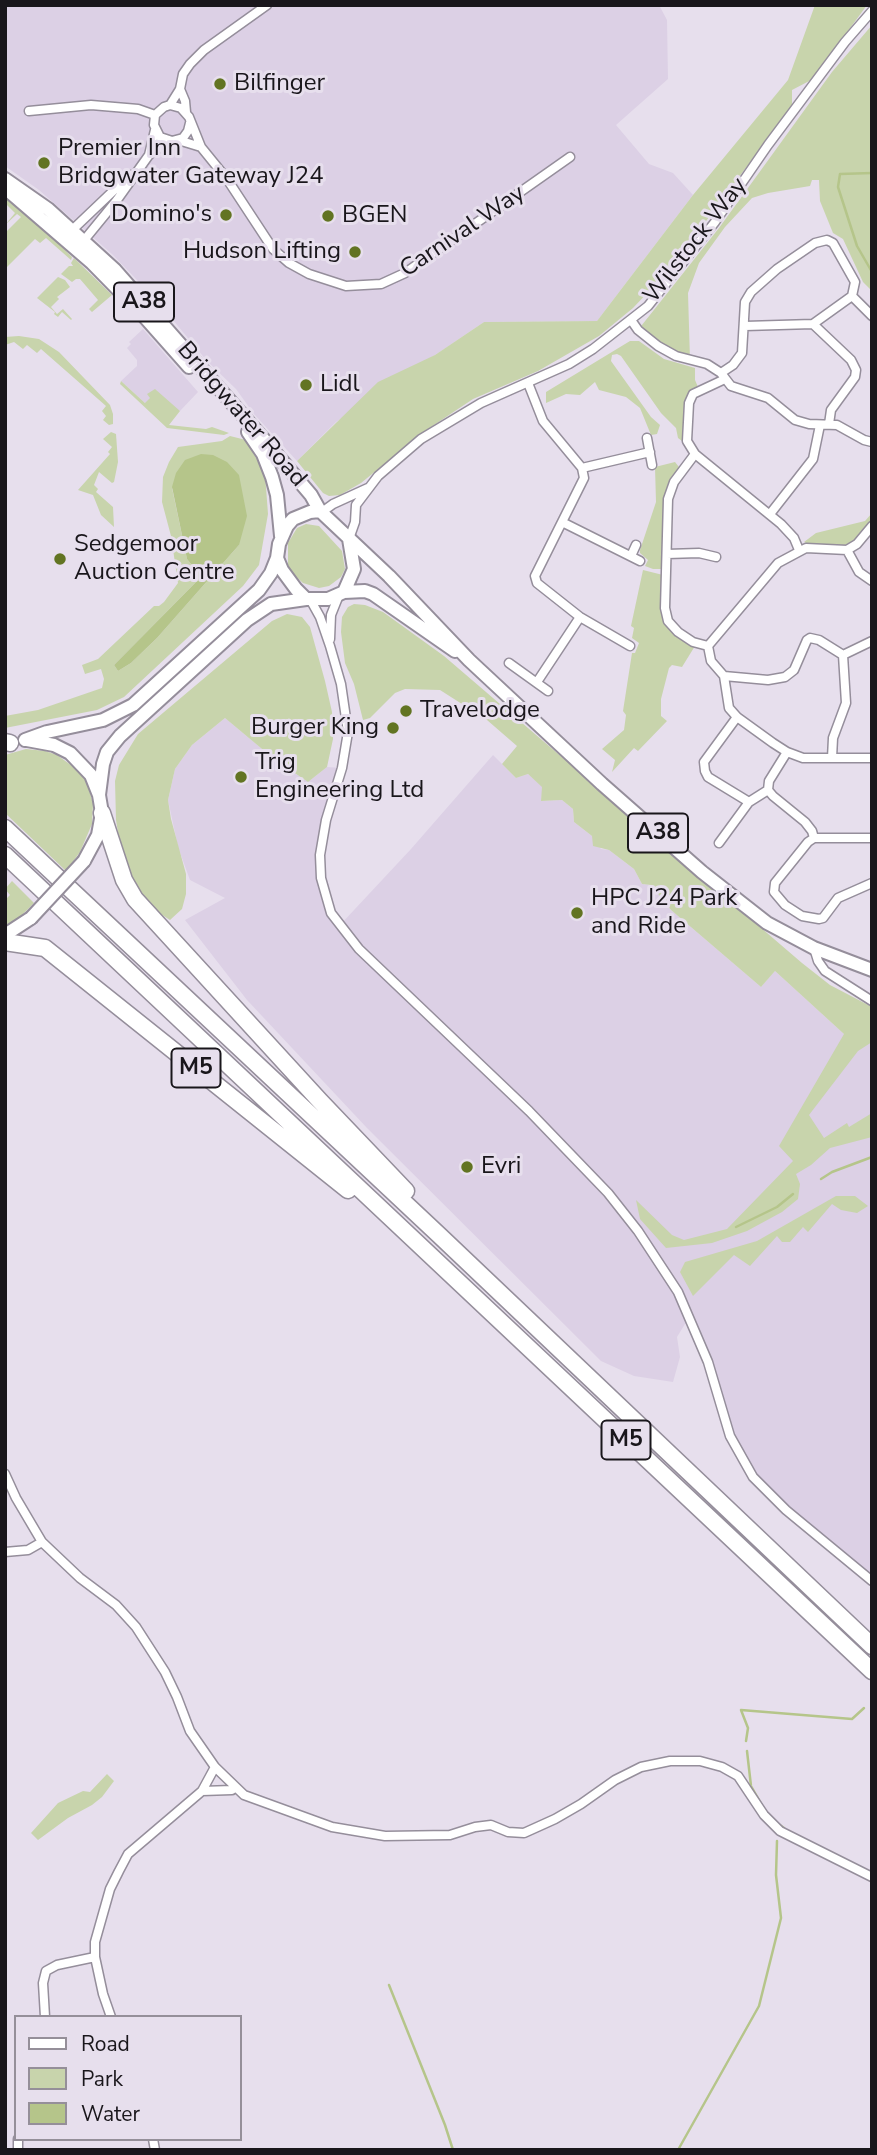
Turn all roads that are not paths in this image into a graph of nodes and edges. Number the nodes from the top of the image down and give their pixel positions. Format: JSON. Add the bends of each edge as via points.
{"nodes":[{"id":1,"x":267,"y":5,"type":"edge"},
{"id":2,"x":872,"y":11,"type":"edge"},
{"id":3,"x":180,"y":89,"type":"junction"},
{"id":4,"x":170,"y":105,"type":"junction"},
{"id":5,"x":29,"y":111,"type":"dead end"},
{"id":6,"x":186,"y":112,"type":"junction"},
{"id":7,"x":155,"y":115,"type":"junction"},
{"id":8,"x":190,"y":122,"type":"junction"},
{"id":9,"x":155,"y":130,"type":"junction"},
{"id":10,"x":173,"y":141,"type":"junction"},
{"id":11,"x":201,"y":147,"type":"junction"},
{"id":12,"x":149,"y":155,"type":"junction"},
{"id":13,"x":570,"y":157,"type":"dead end"},
{"id":14,"x":142,"y":164,"type":"junction"},
{"id":15,"x":5,"y":179,"type":"edge"},
{"id":16,"x":5,"y":188,"type":"edge"},
{"id":17,"x":68,"y":234,"type":"junction"},
{"id":18,"x":80,"y":245,"type":"junction"},
{"id":19,"x":852,"y":296,"type":"junction"},
{"id":20,"x":872,"y":316,"type":"edge"},
{"id":21,"x":631,"y":320,"type":"junction"},
{"id":22,"x":813,"y":324,"type":"junction"},
{"id":23,"x":745,"y":326,"type":"junction"},
{"id":24,"x":723,"y":376,"type":"junction"},
{"id":25,"x":528,"y":383,"type":"junction"},
{"id":26,"x":825,"y":425,"type":"junction"},
{"id":27,"x":647,"y":438,"type":"dead end"},
{"id":28,"x":872,"y":442,"type":"edge"},
{"id":29,"x":650,"y":452,"type":"junction"},
{"id":30,"x":695,"y":454,"type":"junction"},
{"id":31,"x":652,"y":465,"type":"dead end"},
{"id":32,"x":582,"y":468,"type":"junction"},
{"id":33,"x":369,"y":487,"type":"junction"},
{"id":34,"x":321,"y":512,"type":"junction"},
{"id":35,"x":770,"y":514,"type":"junction"},
{"id":36,"x":562,"y":522,"type":"junction"},
{"id":37,"x":872,"y":526,"type":"edge"},
{"id":38,"x":281,"y":536,"type":"junction"},
{"id":39,"x":349,"y":539,"type":"junction"},
{"id":40,"x":636,"y":545,"type":"dead end"},
{"id":41,"x":799,"y":550,"type":"junction"},
{"id":42,"x":847,"y":550,"type":"junction"},
{"id":43,"x":667,"y":554,"type":"junction"},
{"id":44,"x":631,"y":556,"type":"junction"},
{"id":45,"x":716,"y":557,"type":"dead end"},
{"id":46,"x":277,"y":558,"type":"junction"},
{"id":47,"x":640,"y":561,"type":"dead end"},
{"id":48,"x":872,"y":581,"type":"edge"},
{"id":49,"x":341,"y":594,"type":"junction"},
{"id":50,"x":308,"y":599,"type":"junction"},
{"id":51,"x":580,"y":617,"type":"junction"},
{"id":52,"x":872,"y":641,"type":"edge"},
{"id":53,"x":330,"y":646,"type":"junction"},
{"id":54,"x":630,"y":646,"type":"dead end"},
{"id":55,"x":708,"y":646,"type":"junction"},
{"id":56,"x":843,"y":655,"type":"junction"},
{"id":57,"x":469,"y":660,"type":"junction"},
{"id":58,"x":509,"y":663,"type":"dead end"},
{"id":59,"x":724,"y":676,"type":"junction"},
{"id":60,"x":537,"y":682,"type":"junction"},
{"id":61,"x":548,"y":691,"type":"dead end"},
{"id":62,"x":737,"y":717,"type":"junction"},
{"id":63,"x":12,"y":742,"type":"edge"},
{"id":64,"x":787,"y":752,"type":"junction"},
{"id":65,"x":832,"y":758,"type":"junction"},
{"id":66,"x":872,"y":758,"type":"edge"},
{"id":67,"x":768,"y":790,"type":"junction"},
{"id":68,"x":99,"y":795,"type":"junction"},
{"id":69,"x":749,"y":802,"type":"junction"},
{"id":70,"x":102,"y":813,"type":"junction"},
{"id":71,"x":5,"y":828,"type":"edge"},
{"id":72,"x":814,"y":838,"type":"junction"},
{"id":73,"x":872,"y":838,"type":"edge"},
{"id":74,"x":719,"y":843,"type":"dead end"},
{"id":75,"x":5,"y":855,"type":"edge"},
{"id":76,"x":872,"y":883,"type":"edge"},
{"id":77,"x":5,"y":935,"type":"edge"},
{"id":78,"x":5,"y":942,"type":"edge"},
{"id":79,"x":814,"y":948,"type":"junction"},
{"id":80,"x":872,"y":970,"type":"edge"},
{"id":81,"x":872,"y":1001,"type":"edge"},
{"id":82,"x":380,"y":1210,"type":"junction"},
{"id":83,"x":439,"y":1235,"type":"junction"},
{"id":84,"x":5,"y":1474,"type":"edge"},
{"id":85,"x":42,"y":1542,"type":"junction"},
{"id":86,"x":5,"y":1552,"type":"edge"},
{"id":87,"x":872,"y":1580,"type":"edge"},
{"id":88,"x":872,"y":1646,"type":"edge"},
{"id":89,"x":872,"y":1671,"type":"edge"},
{"id":90,"x":215,"y":1767,"type":"junction"},
{"id":91,"x":235,"y":1787,"type":"junction"},
{"id":92,"x":202,"y":1791,"type":"junction"},
{"id":93,"x":872,"y":1877,"type":"edge"},
{"id":94,"x":94,"y":1957,"type":"junction"},
{"id":95,"x":45,"y":2015,"type":"edge"},
{"id":96,"x":110,"y":2015,"type":"edge"}],
"edges":[{"from":1,"to":3,"type":"street","via":[[197,57],[183,74]]},
{"from":2,"to":21,"type":"street","name":"Wilstock Way","via":[[662,292]]},
{"from":3,"to":4,"type":"street"},
{"from":3,"to":6,"type":"street"},
{"from":4,"to":6,"type":"street"},
{"from":4,"to":7,"type":"street"},
{"from":5,"to":7,"type":"street","via":[[92,105]]},
{"from":6,"to":8,"type":"street"},
{"from":7,"to":9,"type":"street"},
{"from":8,"to":10,"type":"street","via":[[188,131]]},
{"from":8,"to":11,"type":"street","name":"Carnival Way"},
{"from":9,"to":10,"type":"street"},
{"from":9,"to":12,"type":"street"},
{"from":10,"to":11,"type":"street"},
{"from":10,"to":12,"type":"street"},
{"from":11,"to":13,"type":"street","name":"Carnival Way","via":[[273,249],[309,274],[346,286],[382,284],[405,273]]},
{"from":12,"to":14,"type":"street"},
{"from":14,"to":17,"type":"street"},
{"from":14,"to":18,"type":"street"},
{"from":15,"to":17,"type":"main road","name":"Bridgwater Road","number":"A38","via":[[48,209]]},
{"from":16,"to":17,"type":"main road","name":"Bridgwater Road","number":"A38"},
{"from":17,"to":18,"type":"main road","name":"Bridgwater Road","number":"A38"},
{"from":18,"to":34,"type":"main road","name":"Bridgwater Road","number":"A38","via":[[150,308]]},
{"from":18,"to":38,"type":"main road","name":"Bridgwater Road","number":"A38","via":[[253,438],[272,477]]},
{"from":19,"to":20,"type":"street"},
{"from":19,"to":22,"type":"street"},
{"from":19,"to":23,"type":"street","via":[[855,282],[844,260],[834,243],[822,241],[777,269],[751,292],[745,302]]},
{"from":21,"to":24,"type":"street","via":[[658,346],[708,364]]},
{"from":21,"to":25,"type":"street","name":"Wilstock Way","via":[[569,364]]},
{"from":22,"to":23,"type":"street"},
{"from":22,"to":26,"type":"street","via":[[856,370]]},
{"from":23,"to":24,"type":"street","via":[[740,358]]},
{"from":24,"to":26,"type":"street","via":[[736,389],[768,398],[795,420]]},
{"from":24,"to":30,"type":"street","via":[[691,398],[687,442]]},
{"from":25,"to":32,"type":"street","via":[[543,421]]},
{"from":25,"to":33,"type":"street","name":"Wilstock Way","via":[[481,403],[429,434]]},
{"from":26,"to":28,"type":"street","via":[[843,427]]},
{"from":26,"to":35,"type":"street","via":[[813,459]]},
{"from":27,"to":29,"type":"street"},
{"from":29,"to":31,"type":"street"},
{"from":29,"to":32,"type":"street"},
{"from":30,"to":35,"type":"street"},
{"from":30,"to":43,"type":"street","via":[[670,490]]},
{"from":32,"to":36,"type":"street","via":[[582,484]]},
{"from":33,"to":34,"type":"street","name":"Wilstock Way"},
{"from":33,"to":39,"type":"street","name":"Wilstock Way","via":[[356,505]]},
{"from":34,"to":38,"type":"main road","via":[[298,516]]},
{"from":34,"to":39,"type":"main road","number":"A38"},
{"from":35,"to":41,"type":"street","via":[[789,531]]},
{"from":36,"to":44,"type":"street"},
{"from":36,"to":51,"type":"street","via":[[534,576],[542,588]]},
{"from":37,"to":42,"type":"street"},
{"from":38,"to":46,"type":"main road","number":"A38"},
{"from":39,"to":49,"type":"main road","via":[[354,569]]},
{"from":39,"to":57,"type":"main road","number":"A38"},
{"from":40,"to":44,"type":"street"},
{"from":41,"to":42,"type":"street"},
{"from":41,"to":55,"type":"street","via":[[774,567]]},
{"from":42,"to":48,"type":"street","via":[[859,572]]},
{"from":43,"to":45,"type":"street"},
{"from":43,"to":55,"type":"street","via":[[668,621],[685,637]]},
{"from":44,"to":47,"type":"street"},
{"from":46,"to":50,"type":"main road","via":[[287,579]]},
{"from":46,"to":63,"type":"main road","number":"A38","via":[[259,590],[133,705],[103,720]]},
{"from":49,"to":50,"type":"main road","number":"A38"},
{"from":49,"to":53,"type":"street","via":[[331,615]]},
{"from":49,"to":57,"type":"main road","number":"A38","via":[[373,594]]},
{"from":50,"to":53,"type":"street"},
{"from":50,"to":68,"type":"main road","number":"A38","via":[[271,604],[258,612],[120,736],[107,752]]},
{"from":51,"to":54,"type":"street"},
{"from":51,"to":60,"type":"street"},
{"from":52,"to":56,"type":"street"},
{"from":53,"to":87,"type":"street","via":[[348,732],[320,855],[331,913],[359,949],[578,1159],[638,1231],[692,1319],[730,1436],[752,1477]]},
{"from":55,"to":59,"type":"street","via":[[711,660]]},
{"from":56,"to":59,"type":"street","via":[[810,638],[794,670],[785,677]]},
{"from":56,"to":65,"type":"street","via":[[846,703],[833,738]]},
{"from":57,"to":79,"type":"main road","number":"A38","via":[[702,873],[767,923]]},
{"from":58,"to":60,"type":"street"},
{"from":59,"to":62,"type":"street","via":[[726,702]]},
{"from":60,"to":61,"type":"street"},
{"from":62,"to":64,"type":"street"},
{"from":62,"to":69,"type":"street","via":[[704,762],[705,771]]},
{"from":63,"to":68,"type":"main road","via":[[54,744],[70,753],[91,775]]},
{"from":64,"to":65,"type":"street","via":[[803,758]]},
{"from":64,"to":67,"type":"street"},
{"from":65,"to":66,"type":"street"},
{"from":67,"to":69,"type":"street"},
{"from":67,"to":72,"type":"street","via":[[805,822]]},
{"from":68,"to":70,"type":"main road"},
{"from":69,"to":74,"type":"street"},
{"from":70,"to":77,"type":"main road","bridge":true,"via":[[98,835],[84,861],[31,918]]},
{"from":70,"to":83,"type":"highway","number":"M5","via":[[135,899],[409,1194]]},
{"from":71,"to":83,"type":"highway","number":"M5"},
{"from":72,"to":73,"type":"street"},
{"from":72,"to":76,"type":"street","via":[[775,883],[774,892],[785,905],[802,916],[823,918],[838,898]]},
{"from":75,"to":82,"type":"highway","number":"M5"},
{"from":78,"to":82,"type":"highway","number":"M5","via":[[45,948],[335,1181]]},
{"from":79,"to":80,"type":"main road","number":"A38"},
{"from":79,"to":81,"type":"street","via":[[825,971]]},
{"from":82,"to":89,"type":"highway","number":"M5"},
{"from":83,"to":88,"type":"highway","number":"M5"},
{"from":84,"to":85,"type":"street"},
{"from":85,"to":86,"type":"street","via":[[28,1550]]},
{"from":85,"to":90,"type":"street","via":[[136,1627],[165,1672],[190,1731]]},
{"from":90,"to":91,"type":"street"},
{"from":90,"to":92,"type":"street"},
{"from":91,"to":92,"type":"street"},
{"from":91,"to":93,"type":"street","via":[[332,1827],[385,1836],[450,1835],[491,1825],[524,1833],[641,1767],[670,1760],[700,1761],[738,1776],[780,1831]]},
{"from":92,"to":94,"type":"street","via":[[128,1854],[110,1889]]},
{"from":94,"to":95,"type":"street","via":[[46,1971]]},
{"from":94,"to":96,"type":"street"}]}
